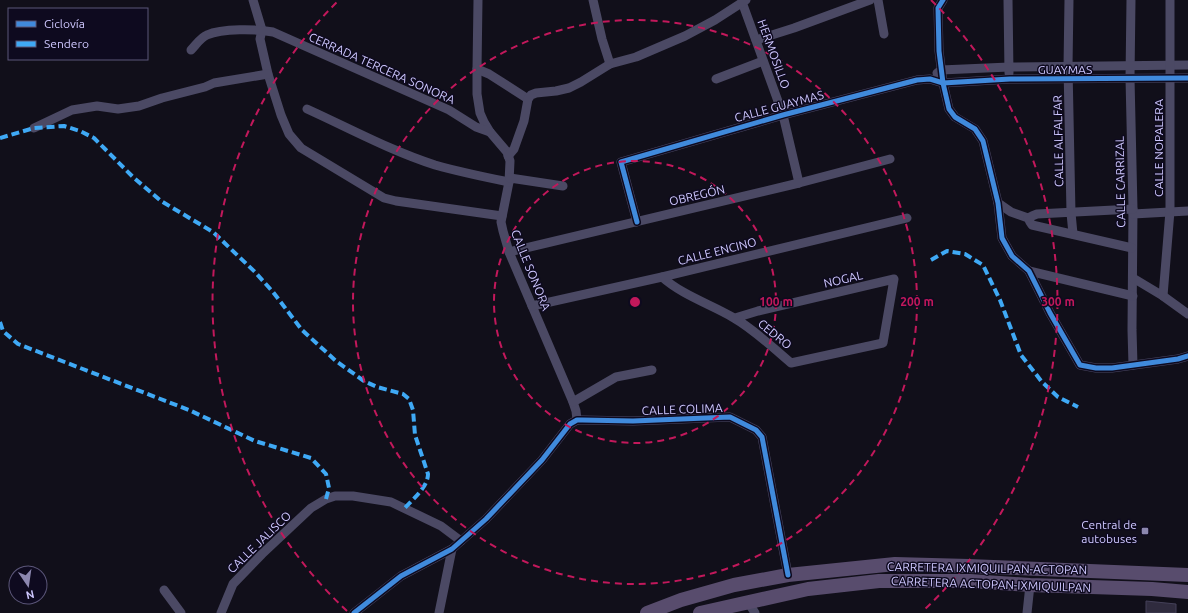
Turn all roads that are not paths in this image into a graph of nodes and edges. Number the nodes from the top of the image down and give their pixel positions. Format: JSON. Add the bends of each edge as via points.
{"nodes":[{"id":1,"x":253,"y":0,"type":"edge"},
{"id":2,"x":478,"y":0,"type":"edge"},
{"id":3,"x":593,"y":0,"type":"edge"},
{"id":4,"x":870,"y":0,"type":"edge"},
{"id":5,"x":878,"y":0,"type":"edge"},
{"id":6,"x":943,"y":0,"type":"edge"},
{"id":7,"x":1008,"y":0,"type":"edge"},
{"id":8,"x":1069,"y":0,"type":"edge"},
{"id":9,"x":1131,"y":0,"type":"edge"},
{"id":10,"x":1170,"y":0,"type":"edge"},
{"id":11,"x":744,"y":1,"type":"edge"},
{"id":12,"x":262,"y":30,"type":"junction"},
{"id":13,"x":884,"y":34,"type":"dead end"},
{"id":14,"x":756,"y":40,"type":"junction"},
{"id":15,"x":192,"y":50,"type":"dead end"},
{"id":16,"x":763,"y":61,"type":"junction"},
{"id":17,"x":610,"y":64,"type":"junction"},
{"id":18,"x":1130,"y":65,"type":"junction"},
{"id":19,"x":1188,"y":65,"type":"edge"},
{"id":20,"x":1171,"y":66,"type":"junction"},
{"id":21,"x":1009,"y":67,"type":"junction"},
{"id":22,"x":1068,"y":67,"type":"junction"},
{"id":23,"x":477,"y":69,"type":"junction"},
{"id":24,"x":941,"y":70,"type":"junction"},
{"id":25,"x":268,"y":74,"type":"junction"},
{"id":26,"x":1130,"y":78,"type":"junction"},
{"id":27,"x":1170,"y":78,"type":"junction"},
{"id":28,"x":1188,"y":78,"type":"edge"},
{"id":29,"x":930,"y":79,"type":"junction"},
{"id":30,"x":1010,"y":79,"type":"junction"},
{"id":31,"x":716,"y":80,"type":"dead end"},
{"id":32,"x":1068,"y":80,"type":"junction"},
{"id":33,"x":943,"y":83,"type":"junction"},
{"id":34,"x":529,"y":97,"type":"junction"},
{"id":35,"x":307,"y":109,"type":"dead end"},
{"id":36,"x":783,"y":115,"type":"junction"},
{"id":37,"x":34,"y":128,"type":"dead end"},
{"id":38,"x":490,"y":132,"type":"junction"},
{"id":39,"x":508,"y":156,"type":"junction"},
{"id":40,"x":890,"y":159,"type":"dead end"},
{"id":41,"x":510,"y":180,"type":"junction"},
{"id":42,"x":799,"y":183,"type":"junction"},
{"id":43,"x":563,"y":186,"type":"dead end"},
{"id":44,"x":998,"y":203,"type":"junction"},
{"id":45,"x":1188,"y":211,"type":"edge"},
{"id":46,"x":1133,"y":212,"type":"junction"},
{"id":47,"x":1170,"y":212,"type":"junction"},
{"id":48,"x":1071,"y":213,"type":"junction"},
{"id":49,"x":502,"y":216,"type":"junction"},
{"id":50,"x":907,"y":218,"type":"dead end"},
{"id":51,"x":1028,"y":218,"type":"junction"},
{"id":52,"x":637,"y":222,"type":"junction"},
{"id":53,"x":1073,"y":234,"type":"junction"},
{"id":54,"x":1132,"y":248,"type":"junction"},
{"id":55,"x":509,"y":252,"type":"junction"},
{"id":56,"x":1029,"y":271,"type":"junction"},
{"id":57,"x":662,"y":277,"type":"junction"},
{"id":58,"x":1133,"y":278,"type":"junction"},
{"id":59,"x":1133,"y":296,"type":"junction"},
{"id":60,"x":1163,"y":296,"type":"junction"},
{"id":61,"x":532,"y":306,"type":"junction"},
{"id":62,"x":1188,"y":314,"type":"edge"},
{"id":63,"x":735,"y":318,"type":"junction"},
{"id":64,"x":883,"y":343,"type":"joint"},
{"id":65,"x":1188,"y":356,"type":"edge"},
{"id":66,"x":1133,"y":365,"type":"junction"},
{"id":67,"x":652,"y":370,"type":"dead end"},
{"id":68,"x":573,"y":402,"type":"junction"},
{"id":69,"x":577,"y":420,"type":"junction"},
{"id":70,"x":461,"y":541,"type":"junction"},
{"id":71,"x":452,"y":549,"type":"junction"},
{"id":72,"x":788,"y":575,"type":"junction"},
{"id":73,"x":1188,"y":575,"type":"edge"},
{"id":74,"x":1030,"y":585,"type":"junction"},
{"id":75,"x":164,"y":590,"type":"dead end"},
{"id":76,"x":1188,"y":592,"type":"edge"},
{"id":77,"x":752,"y":608,"type":"edge"},
{"id":78,"x":181,"y":613,"type":"edge"},
{"id":79,"x":221,"y":613,"type":"edge"},
{"id":80,"x":354,"y":613,"type":"edge"},
{"id":81,"x":439,"y":613,"type":"edge"},
{"id":82,"x":647,"y":613,"type":"edge"},
{"id":83,"x":700,"y":613,"type":"edge"},
{"id":84,"x":1027,"y":613,"type":"edge"}],
"edges":[{"from":1,"to":12,"type":"street"},
{"from":2,"to":23,"type":"street","name":"CALLE SONORA"},
{"from":3,"to":17,"type":"street"},
{"from":4,"to":14,"type":"street"},
{"from":5,"to":13,"type":"street"},
{"from":6,"to":24,"type":"street","via":[[938,8]]},
{"from":7,"to":21,"type":"street"},
{"from":8,"to":22,"type":"street","name":"CALLE ALFALFAR"},
{"from":9,"to":18,"type":"street","name":"CALLE CARRIZAL"},
{"from":10,"to":20,"type":"street","name":"CALLE NOPALERA"},
{"from":11,"to":14,"type":"street","name":"HERMOSILLO"},
{"from":11,"to":17,"type":"street","via":[[685,36],[636,58]]},
{"from":12,"to":15,"type":"street","name":"CERRADA TERCERA SONORA","via":[[217,31],[206,35]]},
{"from":12,"to":25,"type":"street","via":[[260,39]]},
{"from":12,"to":38,"type":"street","name":"CERRADA TERCERA SONORA","via":[[273,32],[449,110],[476,127]]},
{"from":14,"to":16,"type":"street","name":"HERMOSILLO"},
{"from":16,"to":31,"type":"street"},
{"from":16,"to":36,"type":"street","name":"HERMOSILLO"},
{"from":17,"to":34,"type":"street","via":[[569,88],[536,93]]},
{"from":18,"to":20,"type":"street","name":"GUAYMAS"},
{"from":18,"to":22,"type":"street","name":"GUAYMAS"},
{"from":18,"to":26,"type":"street","name":"CALLE CARRIZAL"},
{"from":19,"to":20,"type":"street","name":"GUAYMAS"},
{"from":20,"to":27,"type":"street","name":"CALLE NOPALERA"},
{"from":21,"to":22,"type":"street","name":"GUAYMAS"},
{"from":21,"to":24,"type":"street","name":"GUAYMAS"},
{"from":21,"to":30,"type":"street"},
{"from":22,"to":32,"type":"street","name":"CALLE ALFALFAR"},
{"from":23,"to":34,"type":"street"},
{"from":23,"to":38,"type":"street","name":"CALLE SONORA","via":[[480,113]]},
{"from":24,"to":29,"type":"street"},
{"from":24,"to":33,"type":"street"},
{"from":25,"to":37,"type":"street","via":[[214,83],[139,106],[118,109],[97,106],[72,110]]},
{"from":25,"to":49,"type":"street","via":[[289,134],[301,148],[384,198]]},
{"from":26,"to":27,"type":"street","name":"GUAYMAS"},
{"from":26,"to":32,"type":"street","name":"GUAYMAS"},
{"from":26,"to":46,"type":"street","name":"CALLE CARRIZAL"},
{"from":27,"to":28,"type":"street","name":"GUAYMAS"},
{"from":27,"to":47,"type":"street","name":"CALLE NOPALERA"},
{"from":29,"to":33,"type":"street","name":"CALLE GUAYMAS"},
{"from":29,"to":36,"type":"street","name":"CALLE GUAYMAS","via":[[917,80]]},
{"from":30,"to":32,"type":"street","name":"GUAYMAS"},
{"from":30,"to":33,"type":"street","name":"GUAYMAS"},
{"from":32,"to":48,"type":"street","name":"CALLE ALFALFAR"},
{"from":33,"to":44,"type":"street","via":[[949,109],[955,117],[975,129],[984,141]]},
{"from":34,"to":39,"type":"street","via":[[524,121],[514,149]]},
{"from":35,"to":41,"type":"street","via":[[398,151],[435,164],[471,175]]},
{"from":36,"to":42,"type":"street","name":"HERMOSILLO"},
{"from":36,"to":52,"type":"street","name":"CALLE GUAYMAS","via":[[621,162]]},
{"from":38,"to":39,"type":"street","name":"CALLE SONORA"},
{"from":39,"to":41,"type":"street","name":"CALLE SONORA"},
{"from":40,"to":42,"type":"street","name":"OBREGÓN"},
{"from":41,"to":43,"type":"street"},
{"from":41,"to":49,"type":"street","name":"CALLE SONORA"},
{"from":42,"to":52,"type":"street","name":"OBREGÓN"},
{"from":44,"to":51,"type":"street","via":[[1011,212]]},
{"from":44,"to":56,"type":"street","via":[[1002,238],[1012,256]]},
{"from":45,"to":47,"type":"street"},
{"from":46,"to":47,"type":"street"},
{"from":46,"to":48,"type":"street"},
{"from":46,"to":54,"type":"street","name":"CALLE CARRIZAL"},
{"from":47,"to":60,"type":"street","name":"CALLE NOPALERA"},
{"from":48,"to":51,"type":"street","via":[[1037,214]]},
{"from":48,"to":53,"type":"street","name":"CALLE ALFALFAR"},
{"from":49,"to":55,"type":"street","name":"CALLE SONORA","via":[[502,231]]},
{"from":50,"to":57,"type":"street","name":"CALLE ENCINO"},
{"from":51,"to":53,"type":"street","via":[[1032,225]]},
{"from":52,"to":55,"type":"street","name":"OBREGÓN"},
{"from":53,"to":54,"type":"street"},
{"from":54,"to":58,"type":"street","name":"CALLE CARRIZAL"},
{"from":55,"to":61,"type":"street","name":"CALLE SONORA"},
{"from":56,"to":59,"type":"street"},
{"from":56,"to":66,"type":"street","via":[[1080,365],[1096,368]]},
{"from":57,"to":61,"type":"street","name":"CALLE ENCINO"},
{"from":57,"to":63,"type":"street","name":"CEDRO","via":[[672,286]]},
{"from":58,"to":59,"type":"street","name":"CALLE CARRIZAL"},
{"from":58,"to":60,"type":"street"},
{"from":59,"to":66,"type":"street","name":"CALLE CARRIZAL"},
{"from":60,"to":62,"type":"street"},
{"from":61,"to":68,"type":"street","name":"CALLE SONORA"},
{"from":63,"to":64,"type":"street","name":"CEDRO","via":[[791,363]]},
{"from":63,"to":64,"type":"street","name":"NOGAL","via":[[894,280]]},
{"from":65,"to":66,"type":"street"},
{"from":67,"to":68,"type":"street","via":[[616,377]]},
{"from":68,"to":69,"type":"street","name":"CALLE SONORA"},
{"from":69,"to":70,"type":"street","via":[[570,424],[542,460],[486,519]]},
{"from":69,"to":72,"type":"street","name":"CALLE COLIMA","via":[[730,418],[756,430],[762,437]]},
{"from":70,"to":71,"type":"street"},
{"from":70,"to":79,"type":"street","name":"CALLE JALISCO","via":[[441,526],[391,502],[335,496],[312,508],[262,554],[233,584]]},
{"from":71,"to":80,"type":"street","via":[[401,576]]},
{"from":71,"to":81,"type":"street"},
{"from":72,"to":73,"type":"main road","name":"CARRETERA IXMIQUILPAN-ACTOPAN","via":[[895,564]]},
{"from":72,"to":82,"type":"main road","name":"CARRETERA IXMIQUILPAN-ACTOPAN","via":[[734,585]]},
{"from":74,"to":76,"type":"main road","name":"CARRETERA ACTOPAN-IXMIQUILPAN"},
{"from":74,"to":77,"type":"main road","name":"CARRETERA ACTOPAN-IXMIQUILPAN","via":[[970,581],[879,581],[808,590]]},
{"from":74,"to":84,"type":"street"},
{"from":75,"to":78,"type":"street"},
{"from":77,"to":83,"type":"main road","name":"CARRETERA ACTOPAN-IXMIQUILPAN"}]}
